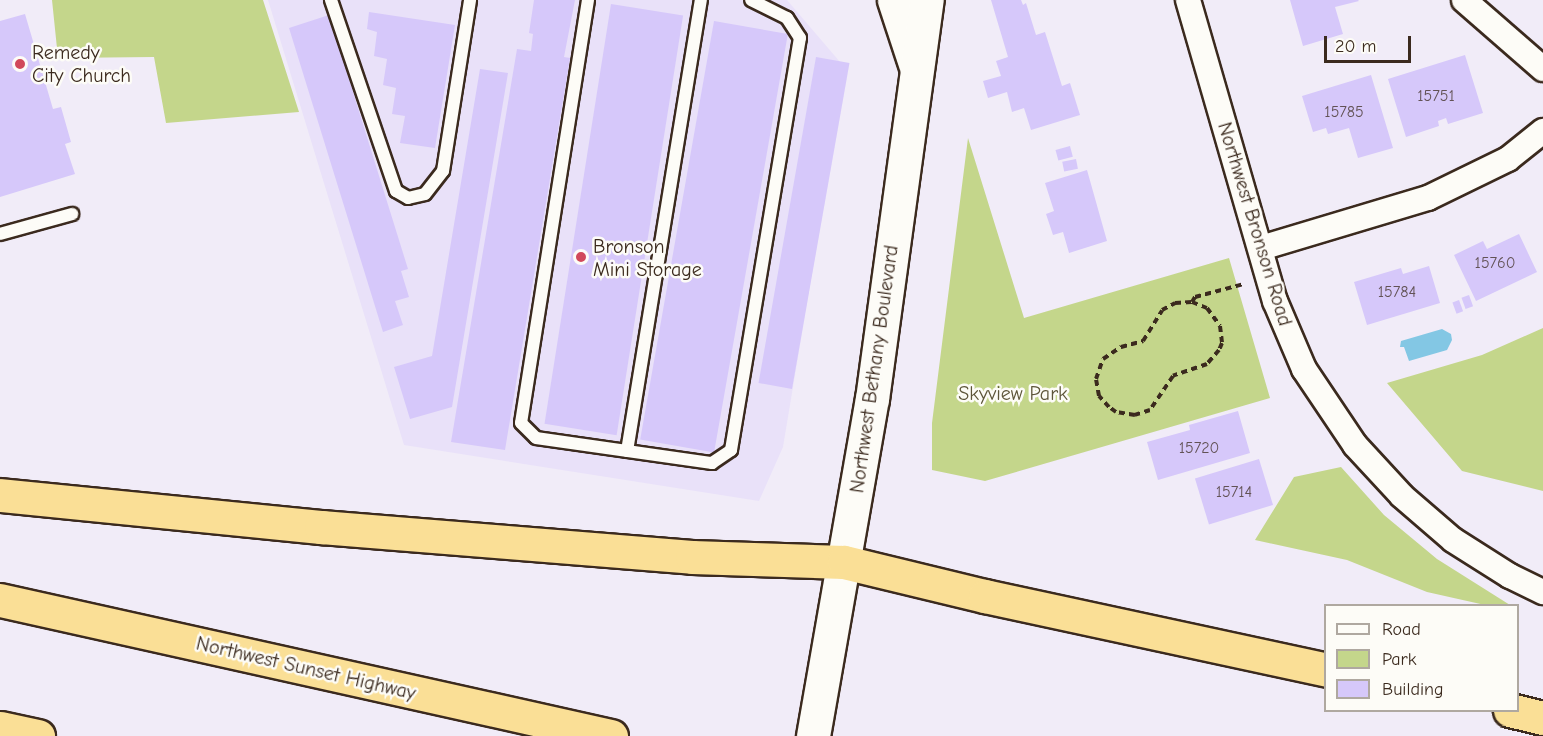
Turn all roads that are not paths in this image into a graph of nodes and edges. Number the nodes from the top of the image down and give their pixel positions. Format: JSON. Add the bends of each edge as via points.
{"nodes":[{"id":1,"x":331,"y":0,"type":"edge"},
{"id":2,"x":470,"y":0,"type":"edge"},
{"id":3,"x":588,"y":0,"type":"edge"},
{"id":4,"x":701,"y":0,"type":"edge"},
{"id":5,"x":751,"y":0,"type":"edge"},
{"id":6,"x":894,"y":0,"type":"edge"},
{"id":7,"x":927,"y":0,"type":"edge"},
{"id":8,"x":1188,"y":0,"type":"edge"},
{"id":9,"x":1464,"y":0,"type":"edge"},
{"id":10,"x":1543,"y":69,"type":"edge"},
{"id":11,"x":917,"y":70,"type":"junction"},
{"id":12,"x":1543,"y":131,"type":"edge"},
{"id":13,"x":72,"y":214,"type":"dead end"},
{"id":14,"x":0,"y":234,"type":"edge"},
{"id":15,"x":1261,"y":248,"type":"junction"},
{"id":16,"x":627,"y":451,"type":"junction"},
{"id":17,"x":0,"y":495,"type":"edge"},
{"id":18,"x":843,"y":562,"type":"junction"},
{"id":19,"x":1543,"y":592,"type":"edge"},
{"id":20,"x":0,"y":600,"type":"edge"},
{"id":21,"x":1324,"y":670,"type":"edge"},
{"id":22,"x":1515,"y":712,"type":"edge"},
{"id":23,"x":1543,"y":718,"type":"edge"},
{"id":24,"x":0,"y":728,"type":"edge"},
{"id":25,"x":39,"y":736,"type":"edge"},
{"id":26,"x":611,"y":736,"type":"edge"},
{"id":27,"x":813,"y":736,"type":"edge"}],
"edges":[{"from":1,"to":2,"type":"lane","via":[[396,192],[408,198],[425,194],[443,171]]},
{"from":3,"to":16,"type":"lane","via":[[521,423],[536,438]]},
{"from":4,"to":16,"type":"lane"},
{"from":5,"to":16,"type":"lane","via":[[787,18],[800,38],[731,450],[712,463]]},
{"from":6,"to":11,"type":"main road"},
{"from":7,"to":11,"type":"main road","name":"Northwest Bethany Boulevard"},
{"from":8,"to":15,"type":"street","name":"Northwest Bronson Road"},
{"from":9,"to":10,"type":"street"},
{"from":11,"to":18,"type":"main road","name":"Northwest Bethany Boulevard","via":[[884,322]]},
{"from":12,"to":15,"type":"street","via":[[1508,159],[1428,198]]},
{"from":13,"to":14,"type":"lane"},
{"from":15,"to":19,"type":"street","name":"Northwest Bronson Road","via":[[1285,327],[1304,369],[1354,445],[1402,496],[1453,540]]},
{"from":17,"to":18,"type":"highway","via":[[321,527],[680,556]]},
{"from":18,"to":21,"type":"highway"},
{"from":18,"to":27,"type":"main road","name":"Northwest Bethany Boulevard"},
{"from":20,"to":26,"type":"highway","name":"Northwest Sunset Highway"},
{"from":22,"to":23,"type":"highway"},
{"from":24,"to":25,"type":"highway"}]}
